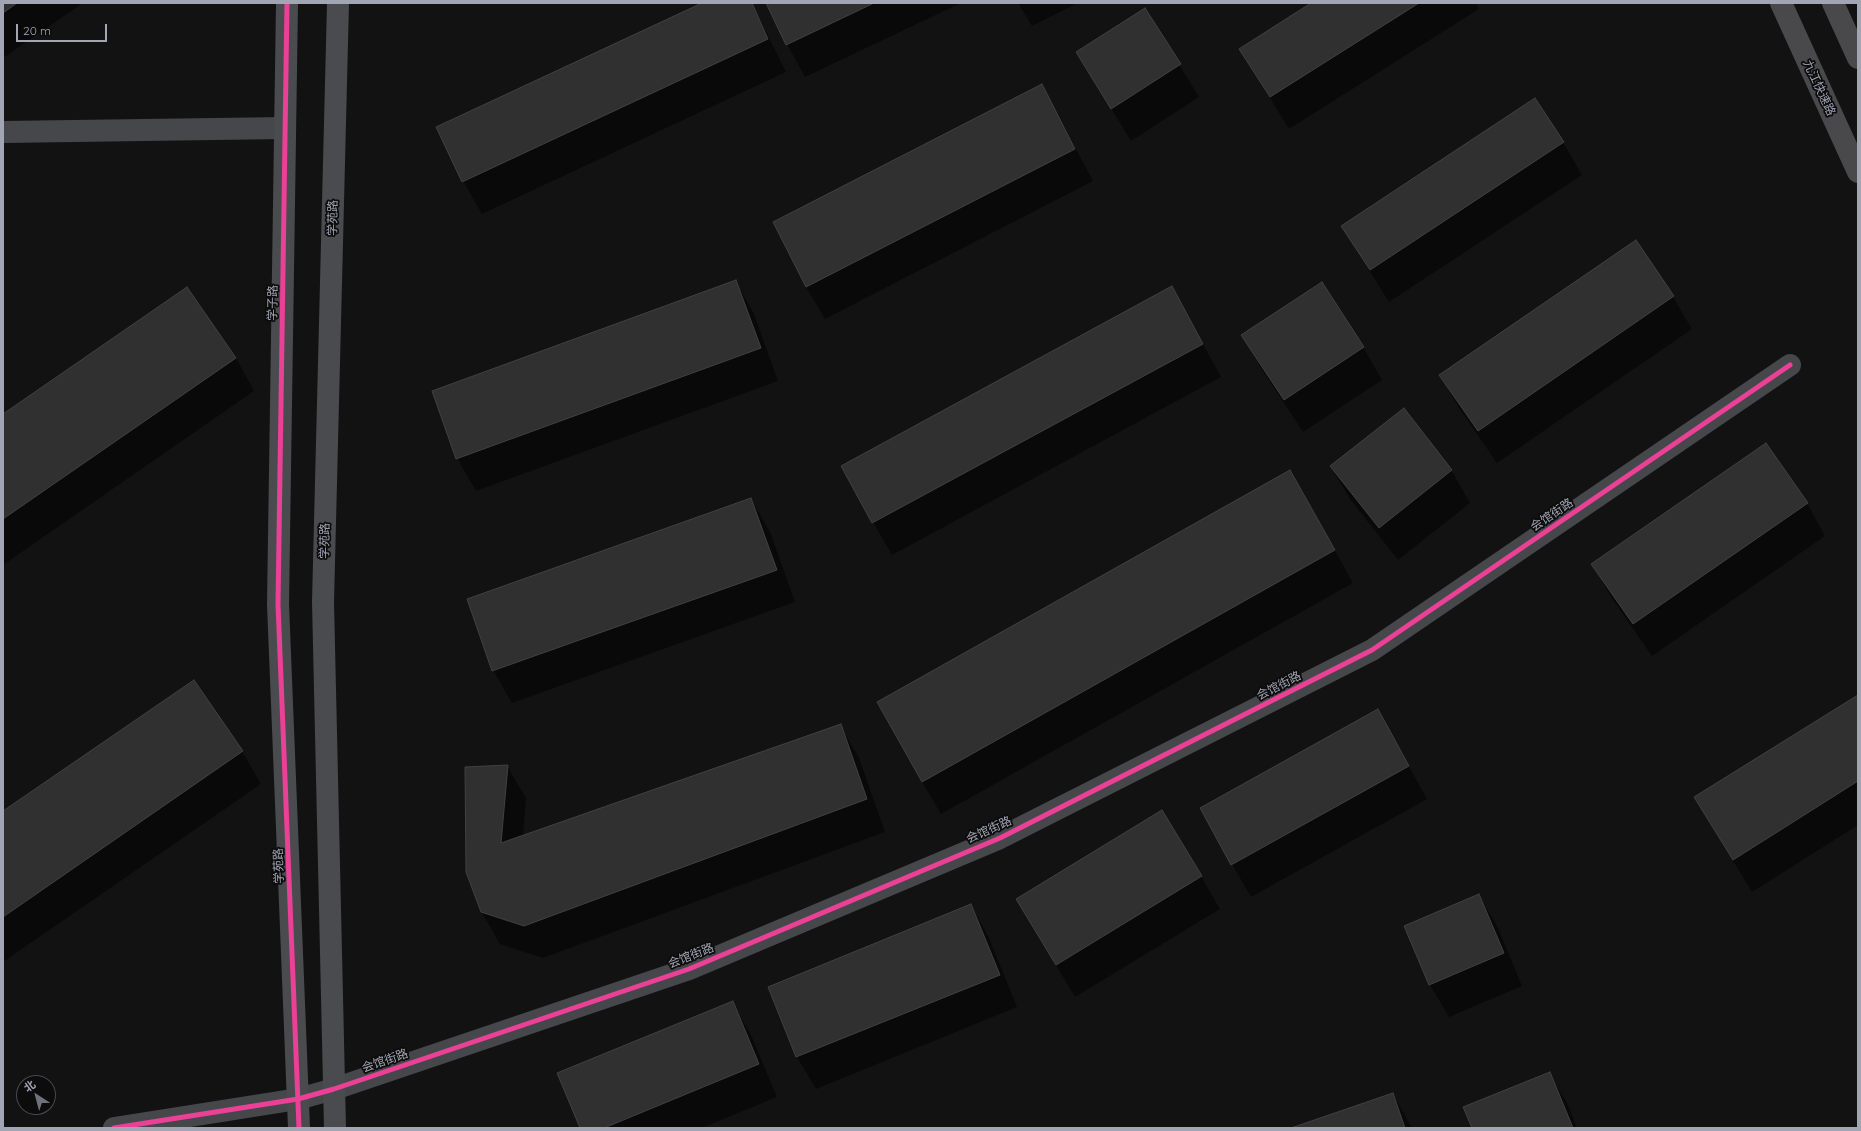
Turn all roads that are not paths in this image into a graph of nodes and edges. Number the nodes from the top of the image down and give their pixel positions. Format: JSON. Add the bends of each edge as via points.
{"nodes":[{"id":1,"x":287,"y":3,"type":"edge"},
{"id":2,"x":338,"y":3,"type":"edge"},
{"id":3,"x":1781,"y":3,"type":"edge"},
{"id":4,"x":1833,"y":3,"type":"edge"},
{"id":5,"x":1858,"y":58,"type":"edge"},
{"id":6,"x":285,"y":128,"type":"junction"},
{"id":7,"x":3,"y":132,"type":"edge"},
{"id":8,"x":1858,"y":172,"type":"edge"},
{"id":9,"x":1790,"y":365,"type":"dead end"},
{"id":10,"x":278,"y":604,"type":"joint"},
{"id":11,"x":334,"y":1089,"type":"junction"},
{"id":12,"x":298,"y":1099,"type":"junction"},
{"id":13,"x":114,"y":1128,"type":"edge"},
{"id":14,"x":299,"y":1128,"type":"edge"},
{"id":15,"x":335,"y":1128,"type":"edge"}],
"edges":[{"from":1,"to":6,"type":"street","name":"学子路"},
{"from":2,"to":11,"type":"street","name":"学苑路","via":[[323,602]]},
{"from":3,"to":8,"type":"highway","name":"九江快速路"},
{"from":4,"to":5,"type":"highway"},
{"from":6,"to":7,"type":"street"},
{"from":6,"to":10,"type":"street","name":"学子路"},
{"from":9,"to":11,"type":"street","name":"会馆街路","via":[[1372,650],[1000,838],[689,969]]},
{"from":10,"to":12,"type":"street","name":"学苑路"},
{"from":11,"to":12,"type":"street","name":"会馆街路"},
{"from":11,"to":15,"type":"street","name":"学苑路"},
{"from":12,"to":13,"type":"street","name":"会馆街路"},
{"from":12,"to":14,"type":"street","name":"学苑路"}]}
